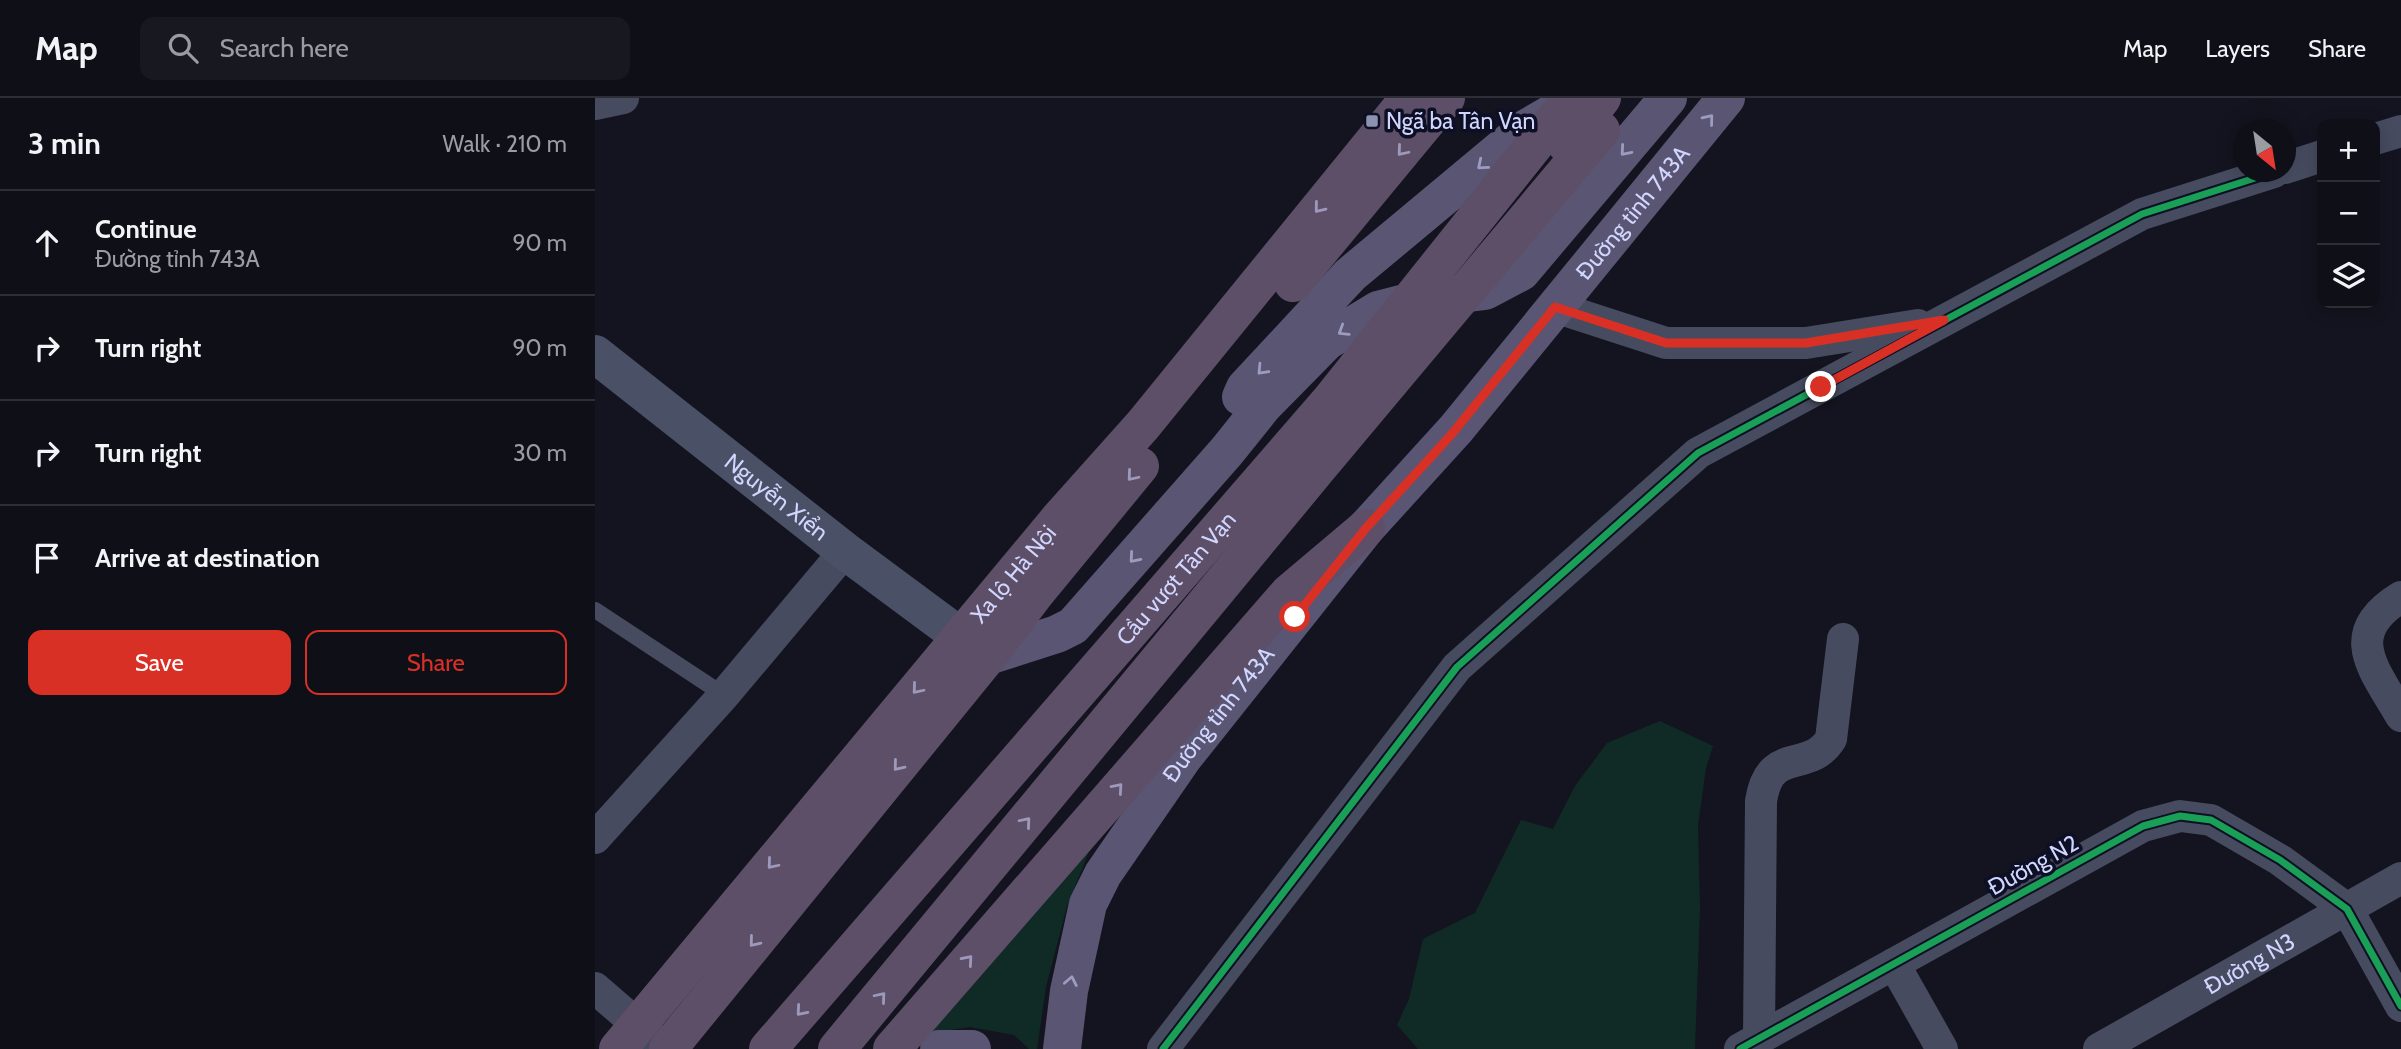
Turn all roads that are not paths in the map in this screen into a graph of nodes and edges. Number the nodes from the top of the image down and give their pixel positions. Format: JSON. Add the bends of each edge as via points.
{"nodes":[{"id":1,"x":623,"y":98,"type":"edge"},
{"id":2,"x":1409,"y":98,"type":"edge"},
{"id":3,"x":1446,"y":98,"type":"edge"},
{"id":4,"x":1572,"y":98,"type":"edge"},
{"id":5,"x":1578,"y":98,"type":"edge"},
{"id":6,"x":1602,"y":98,"type":"edge"},
{"id":7,"x":1628,"y":98,"type":"edge"},
{"id":8,"x":1668,"y":98,"type":"edge"},
{"id":9,"x":1726,"y":98,"type":"edge"},
{"id":10,"x":595,"y":104,"type":"edge"},
{"id":11,"x":2401,"y":131,"type":"edge"},
{"id":12,"x":2380,"y":137,"type":"edge"},
{"id":13,"x":2317,"y":158,"type":"edge"},
{"id":14,"x":2296,"y":164,"type":"edge"},
{"id":15,"x":2243,"y":182,"type":"edge"},
{"id":16,"x":1555,"y":307,"type":"junction"},
{"id":17,"x":1944,"y":320,"type":"junction"},
{"id":18,"x":595,"y":354,"type":"edge"},
{"id":19,"x":1227,"y":451,"type":"junction"},
{"id":20,"x":1366,"y":528,"type":"junction"},
{"id":21,"x":845,"y":551,"type":"junction"},
{"id":22,"x":2401,"y":597,"type":"edge"},
{"id":23,"x":595,"y":610,"type":"edge"},
{"id":24,"x":1843,"y":639,"type":"dead end"},
{"id":25,"x":974,"y":646,"type":"junction"},
{"id":26,"x":724,"y":695,"type":"junction"},
{"id":27,"x":2401,"y":716,"type":"edge"},
{"id":28,"x":595,"y":838,"type":"edge"},
{"id":29,"x":2401,"y":878,"type":"edge"},
{"id":30,"x":2347,"y":909,"type":"junction"},
{"id":31,"x":1894,"y":964,"type":"junction"},
{"id":32,"x":595,"y":988,"type":"edge"},
{"id":33,"x":2401,"y":1006,"type":"edge"},
{"id":34,"x":647,"y":1043,"type":"edge"},
{"id":35,"x":1749,"y":1043,"type":"edge"},
{"id":36,"x":768,"y":1049,"type":"edge"},
{"id":37,"x":801,"y":1049,"type":"edge"},
{"id":38,"x":837,"y":1049,"type":"edge"},
{"id":39,"x":892,"y":1049,"type":"edge"},
{"id":40,"x":939,"y":1049,"type":"edge"},
{"id":41,"x":972,"y":1049,"type":"edge"},
{"id":42,"x":1062,"y":1049,"type":"edge"},
{"id":43,"x":1163,"y":1049,"type":"edge"},
{"id":44,"x":1942,"y":1049,"type":"edge"},
{"id":45,"x":2099,"y":1049,"type":"edge"}],
"edges":[{"from":1,"to":10,"type":"street"},
{"from":2,"to":25,"type":"highway","name":"Xa lộ Hà Nội","one_way":true,"via":[[1143,425],[1059,519]]},
{"from":3,"to":25,"type":"highway","name":"Xa lộ Hà Nội","one_way":true,"via":[[1034,594]]},
{"from":4,"to":36,"type":"highway","name":"Cầu vượt Tân Vạn","one_way":true,"bridge":true,"via":[[1329,402]]},
{"from":5,"to":19,"type":"main road","one_way":true,"via":[[1525,130],[1350,275],[1245,388],[1232,412]]},
{"from":6,"to":37,"type":"highway","name":"Cầu vượt Tân Vạn","bridge":true},
{"from":38,"to":7,"type":"highway","name":"Cầu vượt Tân Vạn","one_way":true,"bridge":true},
{"from":8,"to":19,"type":"main road","name":"Đường tỉnh 743A","one_way":true,"via":[[1521,272],[1485,291],[1378,310],[1327,341]]},
{"from":16,"to":9,"type":"main road","name":"Đường tỉnh 743A","one_way":true},
{"from":11,"to":12,"type":"street"},
{"from":13,"to":14,"type":"street"},
{"from":15,"to":17,"type":"street","via":[[2142,214]]},
{"from":16,"to":17,"type":"street","via":[[1666,343],[1806,343]]},
{"from":16,"to":20,"type":"main road","name":"Đường tỉnh 743A","via":[[1451,435]]},
{"from":17,"to":43,"type":"street","via":[[1698,453],[1457,667]]},
{"from":18,"to":21,"type":"main road","name":"Nguyễn Xiển"},
{"from":19,"to":25,"type":"main road","name":"Đường tỉnh 743A","one_way":true,"via":[[1073,626],[1057,634]]},
{"from":39,"to":20,"type":"highway","one_way":true,"via":[[1289,593]]},
{"from":42,"to":20,"type":"main road","name":"Đường tỉnh 743A","one_way":true,"via":[[1088,904],[1103,874],[1183,758]]},
{"from":21,"to":25,"type":"main road","name":"Nguyễn Xiển"},
{"from":21,"to":26,"type":"street"},
{"from":22,"to":27,"type":"street","via":[[2372,620],[2365,644],[2370,663]]},
{"from":23,"to":26,"type":"lane"},
{"from":24,"to":35,"type":"street","via":[[1831,738],[1823,751],[1774,769],[1764,783]]},
{"from":25,"to":34,"type":"highway","name":"Xa lộ Hà Nội","one_way":true},
{"from":26,"to":28,"type":"street"},
{"from":29,"to":30,"type":"street","name":"Đường N3"},
{"from":30,"to":31,"type":"street","name":"Đường N2","via":[[2280,860],[2211,820],[2180,816],[2143,826]]},
{"from":30,"to":33,"type":"street"},
{"from":30,"to":45,"type":"street","name":"Đường N3"},
{"from":31,"to":35,"type":"street","name":"Đường N2"},
{"from":31,"to":44,"type":"street"},
{"from":32,"to":34,"type":"street"},
{"from":40,"to":41,"type":"main road"}]}
